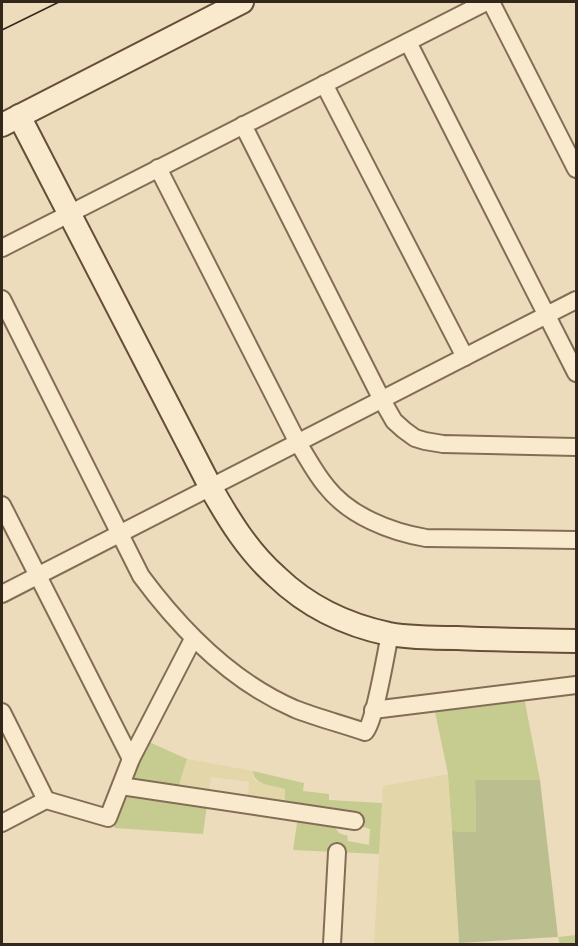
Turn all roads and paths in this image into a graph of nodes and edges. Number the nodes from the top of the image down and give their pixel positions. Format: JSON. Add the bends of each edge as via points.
{"nodes":[{"id":1,"x":242,"y":2,"type":"edge"},
{"id":2,"x":486,"y":2,"type":"edge"},
{"id":3,"x":491,"y":2,"type":"edge"},
{"id":4,"x":408,"y":42,"type":"junction"},
{"id":5,"x":324,"y":84,"type":"junction"},
{"id":6,"x":10,"y":121,"type":"edge"},
{"id":7,"x":243,"y":125,"type":"junction"},
{"id":8,"x":158,"y":168,"type":"junction"},
{"id":9,"x":576,"y":169,"type":"edge"},
{"id":10,"x":69,"y":214,"type":"junction"},
{"id":11,"x":2,"y":248,"type":"edge"},
{"id":12,"x":2,"y":299,"type":"edge"},
{"id":13,"x":576,"y":300,"type":"edge"},
{"id":14,"x":547,"y":315,"type":"junction"},
{"id":15,"x":465,"y":357,"type":"junction"},
{"id":16,"x":576,"y":373,"type":"edge"},
{"id":17,"x":382,"y":400,"type":"junction"},
{"id":18,"x":298,"y":443,"type":"junction"},
{"id":19,"x":576,"y":447,"type":"edge"},
{"id":20,"x":211,"y":488,"type":"junction"},
{"id":21,"x":2,"y":505,"type":"edge"},
{"id":22,"x":118,"y":534,"type":"junction"},
{"id":23,"x":576,"y":540,"type":"edge"},
{"id":24,"x":38,"y":576,"type":"junction"},
{"id":25,"x":2,"y":594,"type":"edge"},
{"id":26,"x":390,"y":634,"type":"junction"},
{"id":27,"x":193,"y":639,"type":"junction"},
{"id":28,"x":576,"y":641,"type":"edge"},
{"id":29,"x":576,"y":685,"type":"edge"},
{"id":30,"x":373,"y":710,"type":"junction"},
{"id":31,"x":2,"y":712,"type":"edge"},
{"id":32,"x":131,"y":759,"type":"junction"},
{"id":33,"x":121,"y":786,"type":"junction"},
{"id":34,"x":46,"y":800,"type":"junction"},
{"id":35,"x":355,"y":821,"type":"dead end"},
{"id":36,"x":2,"y":824,"type":"edge"},
{"id":37,"x":337,"y":852,"type":"dead end"},
{"id":38,"x":332,"y":945,"type":"edge"}],
"edges":[{"from":1,"to":6,"type":"street"},
{"from":2,"to":4,"type":"street"},
{"from":3,"to":9,"type":"street"},
{"from":4,"to":5,"type":"street"},
{"from":4,"to":14,"type":"street"},
{"from":5,"to":7,"type":"street"},
{"from":5,"to":15,"type":"street"},
{"from":6,"to":10,"type":"street"},
{"from":7,"to":8,"type":"street"},
{"from":7,"to":17,"type":"street"},
{"from":8,"to":10,"type":"street"},
{"from":8,"to":18,"type":"street"},
{"from":10,"to":11,"type":"street"},
{"from":10,"to":20,"type":"street"},
{"from":12,"to":22,"type":"street"},
{"from":13,"to":14,"type":"street"},
{"from":14,"to":15,"type":"street"},
{"from":14,"to":16,"type":"street"},
{"from":15,"to":17,"type":"street"},
{"from":17,"to":18,"type":"street"},
{"from":17,"to":19,"type":"street","via":[[399,425],[425,441]]},
{"from":18,"to":20,"type":"street"},
{"from":18,"to":23,"type":"street","via":[[338,499],[391,530],[426,538]]},
{"from":20,"to":22,"type":"street"},
{"from":20,"to":26,"type":"street","via":[[235,529],[293,592],[340,619]]},
{"from":21,"to":24,"type":"street"},
{"from":22,"to":24,"type":"street"},
{"from":22,"to":27,"type":"street","via":[[141,576]]},
{"from":24,"to":25,"type":"street"},
{"from":24,"to":32,"type":"street"},
{"from":26,"to":28,"type":"street"},
{"from":26,"to":30,"type":"street"},
{"from":27,"to":30,"type":"street","via":[[246,682],[295,709],[365,732]]},
{"from":27,"to":32,"type":"street"},
{"from":29,"to":30,"type":"street"},
{"from":31,"to":34,"type":"street"},
{"from":32,"to":33,"type":"street"},
{"from":33,"to":34,"type":"street","via":[[108,818]]},
{"from":33,"to":35,"type":"street"},
{"from":34,"to":36,"type":"street"},
{"from":37,"to":38,"type":"street"}]}
